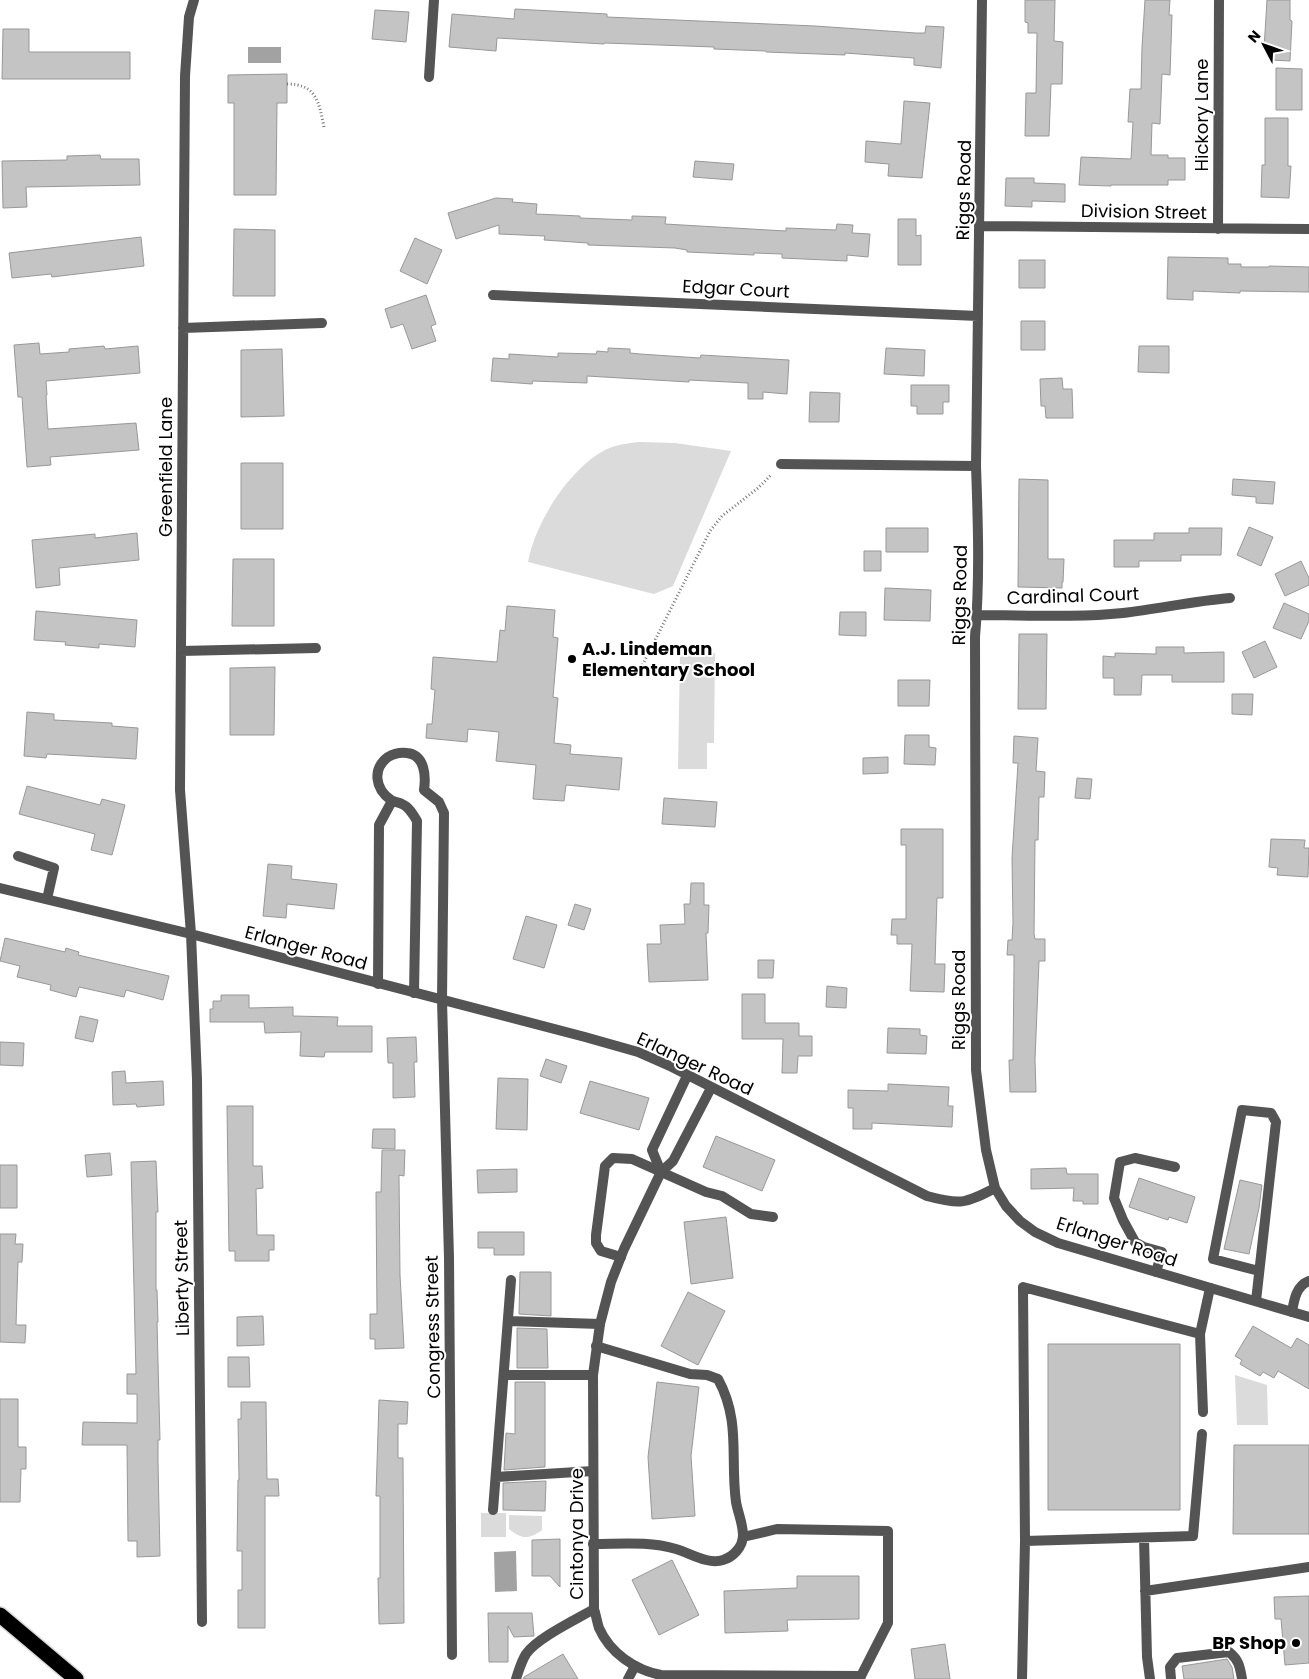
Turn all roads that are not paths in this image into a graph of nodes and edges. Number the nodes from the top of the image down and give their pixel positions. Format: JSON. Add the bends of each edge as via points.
{"nodes":[{"id":1,"x":194,"y":0,"type":"edge"},
{"id":2,"x":434,"y":0,"type":"edge"},
{"id":3,"x":982,"y":0,"type":"edge"},
{"id":4,"x":1219,"y":0,"type":"edge"},
{"id":5,"x":430,"y":77,"type":"dead end"},
{"id":6,"x":980,"y":226,"type":"junction"},
{"id":7,"x":1218,"y":229,"type":"junction"},
{"id":8,"x":1309,"y":229,"type":"edge"},
{"id":9,"x":493,"y":295,"type":"dead end"},
{"id":10,"x":978,"y":316,"type":"junction"},
{"id":11,"x":322,"y":323,"type":"dead end"},
{"id":12,"x":183,"y":328,"type":"junction"},
{"id":13,"x":781,"y":464,"type":"road end"},
{"id":14,"x":976,"y":466,"type":"junction"},
{"id":15,"x":1230,"y":598,"type":"dead end"},
{"id":16,"x":977,"y":615,"type":"junction"},
{"id":17,"x":316,"y":648,"type":"dead end"},
{"id":18,"x":181,"y":651,"type":"junction"},
{"id":19,"x":392,"y":801,"type":"junction"},
{"id":20,"x":18,"y":856,"type":"dead end"},
{"id":21,"x":0,"y":888,"type":"edge"},
{"id":22,"x":47,"y":899,"type":"junction"},
{"id":23,"x":191,"y":934,"type":"junction"},
{"id":24,"x":378,"y":984,"type":"junction"},
{"id":25,"x":414,"y":993,"type":"junction"},
{"id":26,"x":442,"y":1000,"type":"junction"},
{"id":27,"x":687,"y":1076,"type":"junction"},
{"id":28,"x":711,"y":1088,"type":"junction"},
{"id":29,"x":1175,"y":1167,"type":"dead end"},
{"id":30,"x":661,"y":1172,"type":"junction"},
{"id":31,"x":995,"y":1188,"type":"junction"},
{"id":32,"x":773,"y":1218,"type":"dead end"},
{"id":33,"x":621,"y":1257,"type":"junction"},
{"id":34,"x":1259,"y":1271,"type":"junction"},
{"id":35,"x":1156,"y":1272,"type":"junction"},
{"id":36,"x":511,"y":1280,"type":"dead end"},
{"id":37,"x":1309,"y":1281,"type":"edge"},
{"id":38,"x":1210,"y":1288,"type":"junction"},
{"id":39,"x":1256,"y":1301,"type":"junction"},
{"id":40,"x":1292,"y":1312,"type":"junction"},
{"id":41,"x":1309,"y":1317,"type":"edge"},
{"id":42,"x":508,"y":1321,"type":"junction"},
{"id":43,"x":600,"y":1324,"type":"junction"},
{"id":44,"x":1200,"y":1334,"type":"junction"},
{"id":45,"x":596,"y":1346,"type":"junction"},
{"id":46,"x":504,"y":1374,"type":"junction"},
{"id":47,"x":593,"y":1375,"type":"junction"},
{"id":48,"x":1203,"y":1412,"type":"dead end"},
{"id":49,"x":1202,"y":1434,"type":"dead end"},
{"id":50,"x":593,"y":1471,"type":"junction"},
{"id":51,"x":496,"y":1477,"type":"junction"},
{"id":52,"x":493,"y":1510,"type":"dead end"},
{"id":53,"x":743,"y":1536,"type":"junction"},
{"id":54,"x":1144,"y":1538,"type":"junction"},
{"id":55,"x":1025,"y":1541,"type":"junction"},
{"id":56,"x":593,"y":1544,"type":"junction"},
{"id":57,"x":1309,"y":1567,"type":"edge"},
{"id":58,"x":1146,"y":1591,"type":"junction"},
{"id":59,"x":594,"y":1609,"type":"junction"},
{"id":60,"x":0,"y":1616,"type":"edge"},
{"id":61,"x":202,"y":1622,"type":"dead end"},
{"id":62,"x":452,"y":1655,"type":"dead end"},
{"id":63,"x":635,"y":1666,"type":"junction"},
{"id":64,"x":780,"y":1678,"type":"edge"},
{"id":65,"x":76,"y":1679,"type":"edge"},
{"id":66,"x":516,"y":1679,"type":"edge"},
{"id":67,"x":628,"y":1679,"type":"edge"},
{"id":68,"x":1022,"y":1679,"type":"edge"},
{"id":69,"x":1150,"y":1679,"type":"edge"},
{"id":70,"x":1171,"y":1679,"type":"edge"},
{"id":71,"x":1242,"y":1679,"type":"edge"}],
"edges":[{"from":1,"to":12,"type":"street","name":"Greenfield Lane","via":[[189,17],[184,76]]},
{"from":2,"to":5,"type":"street"},
{"from":3,"to":6,"type":"street","name":"Riggs Road"},
{"from":4,"to":7,"type":"street","name":"Hickory Lane"},
{"from":6,"to":7,"type":"street","name":"Division Street"},
{"from":6,"to":10,"type":"street","name":"Riggs Road"},
{"from":7,"to":8,"type":"street","name":"Division Street"},
{"from":9,"to":10,"type":"street","name":"Edgar Court"},
{"from":10,"to":14,"type":"street","name":"Riggs Road"},
{"from":11,"to":12,"type":"street"},
{"from":12,"to":18,"type":"street","name":"Greenfield Lane"},
{"from":13,"to":14,"type":"street"},
{"from":14,"to":16,"type":"street","name":"Riggs Road"},
{"from":15,"to":16,"type":"street","name":"Cardinal Court","via":[[1124,613]]},
{"from":16,"to":31,"type":"street","name":"Riggs Road","via":[[976,1070],[986,1150]]},
{"from":17,"to":18,"type":"street"},
{"from":18,"to":23,"type":"street","name":"Greenfield Lane","via":[[180,790]]},
{"from":19,"to":24,"type":"street","via":[[379,825]]},
{"from":19,"to":25,"type":"street","via":[[407,807],[417,821]]},
{"from":19,"to":26,"type":"street","name":"Congress Street","via":[[383,792],[376,773],[382,763],[397,753],[414,755],[423,765],[426,776],[424,790],[439,802],[444,813]]},
{"from":20,"to":22,"type":"street","via":[[54,868]]},
{"from":21,"to":22,"type":"street","name":"Erlanger Road"},
{"from":22,"to":23,"type":"street","name":"Erlanger Road"},
{"from":23,"to":24,"type":"street","name":"Erlanger Road"},
{"from":23,"to":61,"type":"street","name":"Liberty Street","via":[[196,1079]]},
{"from":24,"to":25,"type":"street","name":"Erlanger Road"},
{"from":25,"to":26,"type":"street","name":"Erlanger Road"},
{"from":26,"to":27,"type":"street","name":"Erlanger Road","via":[[638,1052]]},
{"from":26,"to":62,"type":"street","name":"Congress Street"},
{"from":27,"to":28,"type":"street","name":"Erlanger Road"},
{"from":27,"to":30,"type":"street","via":[[652,1150]]},
{"from":28,"to":30,"type":"street","name":"Cintonya Drive","via":[[673,1161]]},
{"from":28,"to":31,"type":"street","name":"Erlanger Road","via":[[927,1196],[951,1203],[964,1202]]},
{"from":29,"to":35,"type":"street","via":[[1135,1158],[1120,1162],[1114,1198],[1135,1242],[1162,1252]]},
{"from":30,"to":32,"type":"street","via":[[722,1196],[751,1214]]},
{"from":30,"to":33,"type":"street","name":"Cintonya Drive"},
{"from":30,"to":33,"type":"street","via":[[632,1159],[612,1158],[605,1166],[596,1243],[601,1251]]},
{"from":31,"to":35,"type":"street","name":"Erlanger Road","via":[[1006,1206],[1035,1232],[1058,1243]]},
{"from":33,"to":43,"type":"street","name":"Cintonya Drive","via":[[610,1282]]},
{"from":34,"to":34,"type":"street","via":[[1276,1122],[1271,1113],[1242,1110],[1213,1259]]},
{"from":34,"to":39,"type":"street"},
{"from":35,"to":38,"type":"street","name":"Erlanger Road"},
{"from":36,"to":42,"type":"street"},
{"from":37,"to":40,"type":"street","via":[[1299,1288]]},
{"from":38,"to":39,"type":"street","name":"Erlanger Road"},
{"from":38,"to":44,"type":"street"},
{"from":39,"to":40,"type":"street","name":"Erlanger Road"},
{"from":40,"to":41,"type":"street","name":"Erlanger Road"},
{"from":42,"to":43,"type":"street"},
{"from":42,"to":46,"type":"street"},
{"from":43,"to":45,"type":"street","name":"Cintonya Drive"},
{"from":44,"to":48,"type":"street"},
{"from":44,"to":55,"type":"street","via":[[1023,1288]]},
{"from":45,"to":47,"type":"street","name":"Cintonya Drive"},
{"from":45,"to":53,"type":"street","via":[[718,1380],[726,1394],[733,1423],[736,1501]]},
{"from":46,"to":47,"type":"street"},
{"from":46,"to":51,"type":"street"},
{"from":47,"to":50,"type":"street","name":"Cintonya Drive"},
{"from":49,"to":54,"type":"street","via":[[1193,1536]]},
{"from":50,"to":51,"type":"street"},
{"from":50,"to":56,"type":"street","name":"Cintonya Drive"},
{"from":51,"to":52,"type":"street"},
{"from":53,"to":56,"type":"street","via":[[736,1552],[722,1561],[707,1560],[655,1544]]},
{"from":53,"to":64,"type":"street","name":"Cintonya Drive","via":[[777,1529],[888,1531],[888,1623],[861,1676]]},
{"from":54,"to":55,"type":"street"},
{"from":54,"to":58,"type":"street"},
{"from":55,"to":68,"type":"street"},
{"from":56,"to":59,"type":"street","name":"Cintonya Drive"},
{"from":57,"to":58,"type":"street"},
{"from":58,"to":69,"type":"street"},
{"from":59,"to":63,"type":"street","name":"Cintonya Drive","via":[[605,1639]]},
{"from":59,"to":66,"type":"street","via":[[528,1652]]},
{"from":60,"to":65,"type":"highway"},
{"from":63,"to":64,"type":"street","name":"Cintonya Drive","via":[[661,1675]]},
{"from":63,"to":67,"type":"street"},
{"from":70,"to":71,"type":"street","via":[[1170,1668],[1177,1658],[1229,1652],[1240,1665]]}]}
